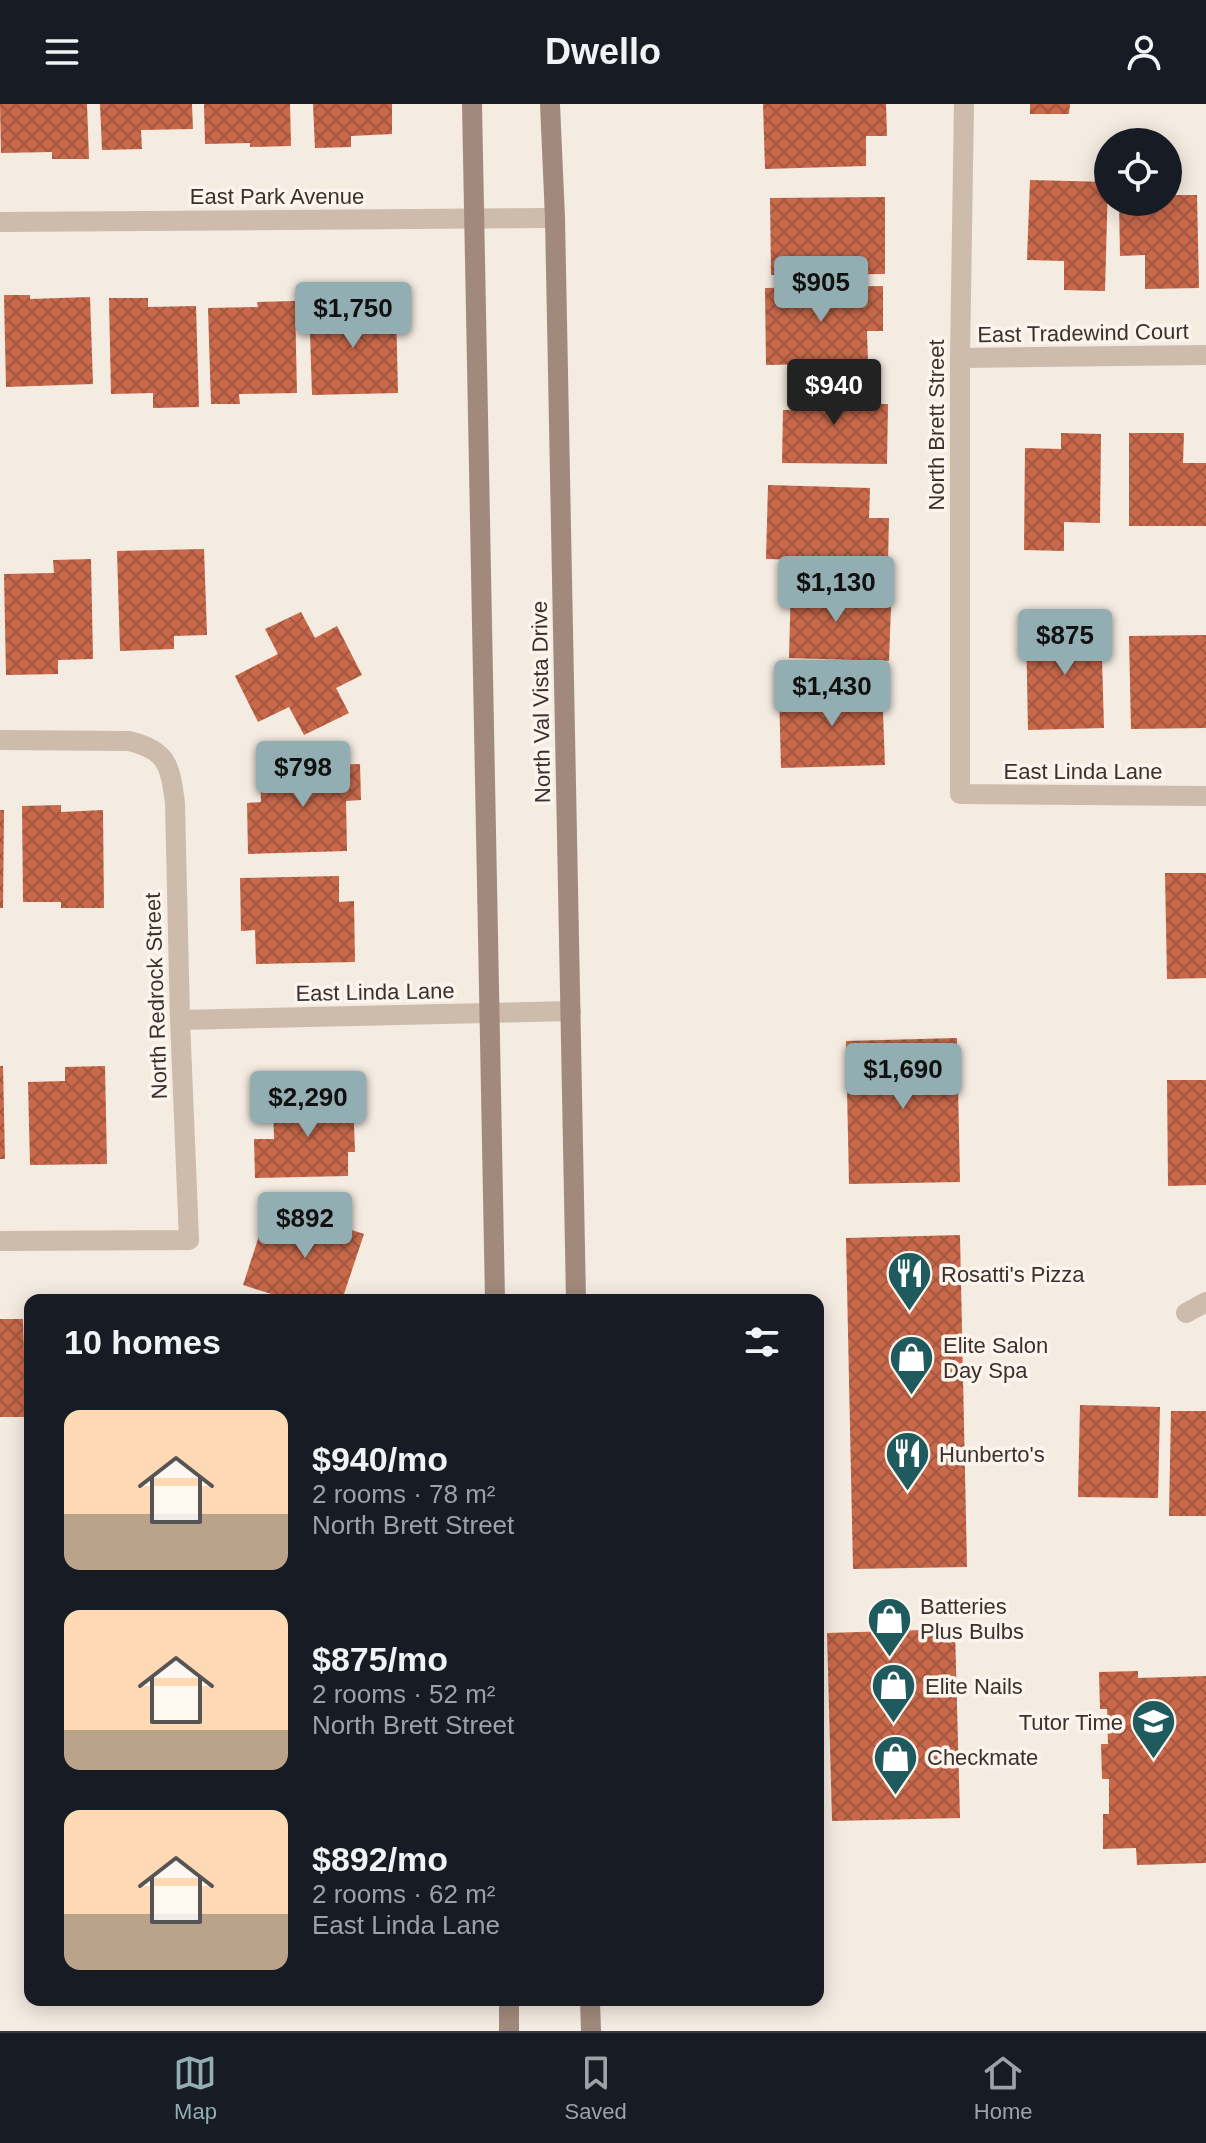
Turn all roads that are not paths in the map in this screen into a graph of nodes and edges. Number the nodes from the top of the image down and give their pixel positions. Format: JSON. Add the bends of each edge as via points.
{"nodes":[{"id":1,"x":472,"y":104,"type":"edge"},
{"id":2,"x":541,"y":104,"type":"edge"},
{"id":3,"x":550,"y":104,"type":"edge"},
{"id":4,"x":964,"y":104,"type":"edge"},
{"id":5,"x":551,"y":132,"type":"junction"},
{"id":6,"x":555,"y":218,"type":"junction"},
{"id":7,"x":474,"y":219,"type":"junction"},
{"id":8,"x":0,"y":222,"type":"edge"},
{"id":9,"x":1206,"y":355,"type":"edge"},
{"id":10,"x":960,"y":358,"type":"junction"},
{"id":11,"x":0,"y":740,"type":"edge"},
{"id":12,"x":960,"y":794,"type":"joint"},
{"id":13,"x":1206,"y":796,"type":"edge"},
{"id":14,"x":571,"y":1011,"type":"junction"},
{"id":15,"x":489,"y":1014,"type":"junction"},
{"id":16,"x":180,"y":1020,"type":"junction"},
{"id":17,"x":0,"y":1241,"type":"edge"},
{"id":18,"x":495,"y":1294,"type":"edge"},
{"id":19,"x":576,"y":1294,"type":"edge"},
{"id":20,"x":1206,"y":1302,"type":"edge"},
{"id":21,"x":1186,"y":1313,"type":"dead end"},
{"id":22,"x":509,"y":2006,"type":"edge"},
{"id":23,"x":590,"y":2006,"type":"edge"},
{"id":24,"x":509,"y":2031,"type":"edge"},
{"id":25,"x":591,"y":2031,"type":"edge"}],
"edges":[{"from":1,"to":7,"type":"main road"},
{"from":2,"to":5,"type":"main road"},
{"from":3,"to":5,"type":"main road","name":"North Val Vista Drive"},
{"from":4,"to":10,"type":"street","name":"North Brett Street"},
{"from":5,"to":6,"type":"main road","name":"North Val Vista Drive"},
{"from":6,"to":7,"type":"street","name":"East Park Avenue"},
{"from":6,"to":14,"type":"main road","name":"North Val Vista Drive"},
{"from":7,"to":8,"type":"street","name":"East Park Avenue"},
{"from":7,"to":15,"type":"main road"},
{"from":9,"to":10,"type":"street","name":"East Tradewind Court"},
{"from":10,"to":12,"type":"street","name":"North Brett Street"},
{"from":11,"to":16,"type":"street","name":"North Redrock Street","via":[[129,741],[160,754],[175,803]]},
{"from":12,"to":13,"type":"street","name":"East Linda Lane"},
{"from":14,"to":15,"type":"street","name":"East Linda Lane"},
{"from":14,"to":19,"type":"main road","name":"North Val Vista Drive"},
{"from":15,"to":16,"type":"street","name":"East Linda Lane"},
{"from":15,"to":18,"type":"main road"},
{"from":16,"to":17,"type":"street","name":"North Redrock Street","via":[[189,1240]]},
{"from":20,"to":21,"type":"street"},
{"from":22,"to":24,"type":"main road"},
{"from":23,"to":25,"type":"main road"}]}
